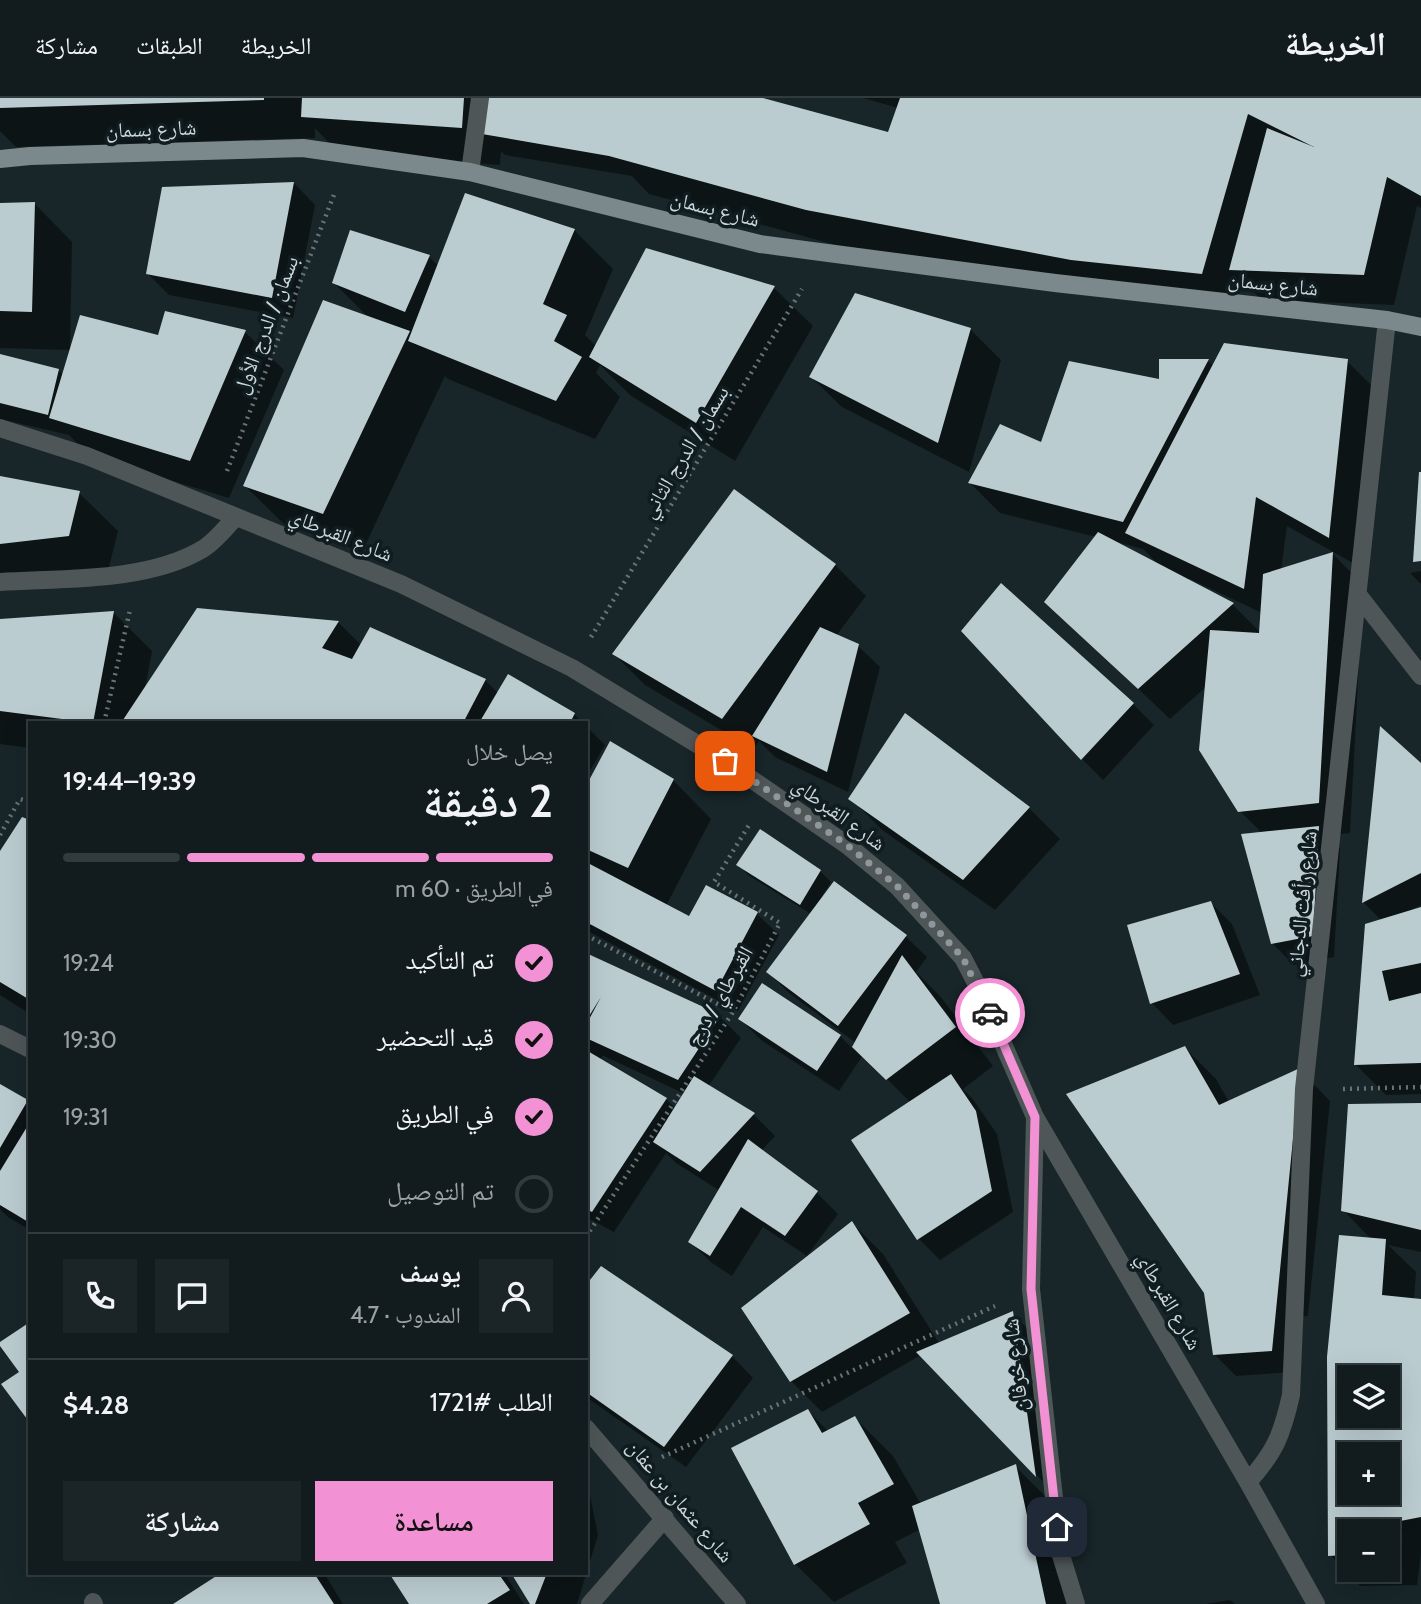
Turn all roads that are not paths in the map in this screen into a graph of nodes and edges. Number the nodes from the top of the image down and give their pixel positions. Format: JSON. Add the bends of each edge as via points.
{"nodes":[{"id":1,"x":480,"y":98,"type":"edge"},
{"id":2,"x":0,"y":159,"type":"edge"},
{"id":3,"x":470,"y":172,"type":"junction"},
{"id":4,"x":1387,"y":320,"type":"junction"},
{"id":5,"x":1421,"y":327,"type":"edge"},
{"id":6,"x":0,"y":428,"type":"edge"},
{"id":7,"x":236,"y":517,"type":"junction"},
{"id":8,"x":0,"y":582,"type":"edge"},
{"id":9,"x":1359,"y":596,"type":"junction"},
{"id":10,"x":1421,"y":676,"type":"edge"},
{"id":11,"x":0,"y":1034,"type":"edge"},
{"id":12,"x":28,"y":1048,"type":"edge"},
{"id":13,"x":1035,"y":1117,"type":"junction"},
{"id":14,"x":588,"y":1430,"type":"edge"},
{"id":15,"x":1248,"y":1482,"type":"junction"},
{"id":16,"x":665,"y":1518,"type":"junction"},
{"id":17,"x":590,"y":1604,"type":"edge"},
{"id":18,"x":737,"y":1604,"type":"edge"},
{"id":19,"x":1076,"y":1604,"type":"edge"},
{"id":20,"x":1315,"y":1604,"type":"edge"}],
"edges":[{"from":1,"to":3,"type":"street"},
{"from":2,"to":3,"type":"main road","name":"شارع بسمان","via":[[303,148]]},
{"from":3,"to":4,"type":"main road","name":"شارع بسمان","via":[[760,244]]},
{"from":4,"to":5,"type":"main road","name":"شارع بسمان"},
{"from":4,"to":9,"type":"street","name":"شارع رأفت الدجاني"},
{"from":6,"to":7,"type":"street","name":"شارع القبرطاي","via":[[87,456]]},
{"from":7,"to":8,"type":"street","via":[[203,549],[164,567]]},
{"from":7,"to":13,"type":"street","name":"شارع القبرطاي","via":[[401,584],[572,668],[725,761],[847,845],[897,886],[963,958]]},
{"from":9,"to":10,"type":"street"},
{"from":9,"to":15,"type":"street","name":"شارع رأفت الدجاني","via":[[1304,1089],[1291,1395],[1269,1459]]},
{"from":11,"to":12,"type":"street"},
{"from":13,"to":15,"type":"street","name":"شارع القبرطاي"},
{"from":13,"to":19,"type":"street","name":"شارع خرفان","via":[[1031,1289],[1060,1552]]},
{"from":14,"to":16,"type":"street","name":"شارع عثمان بن عفان"},
{"from":15,"to":20,"type":"street","name":"شارع القبرطاي"},
{"from":16,"to":17,"type":"street"},
{"from":16,"to":18,"type":"street","name":"شارع عثمان بن عفان"}]}
